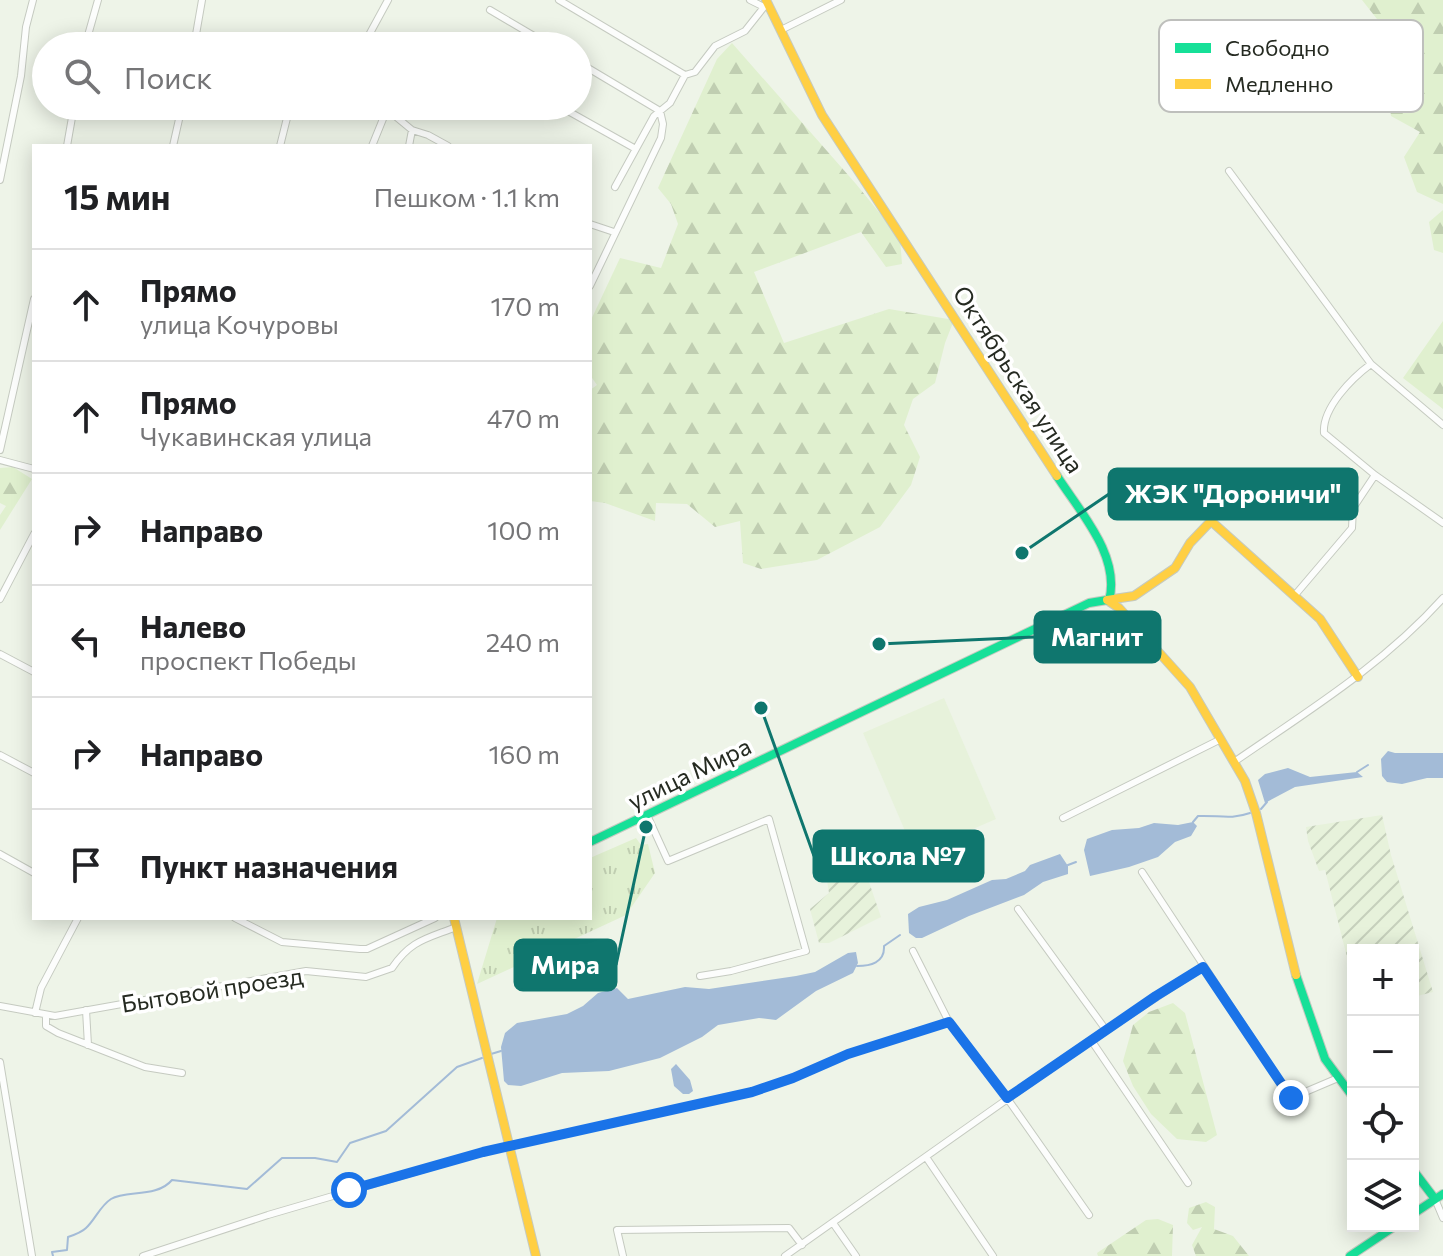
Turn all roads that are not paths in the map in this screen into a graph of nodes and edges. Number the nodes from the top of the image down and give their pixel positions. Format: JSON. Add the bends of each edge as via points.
{"nodes":[{"id":1,"x":33,"y":0,"type":"edge"},
{"id":2,"x":98,"y":0,"type":"edge"},
{"id":3,"x":202,"y":0,"type":"edge"},
{"id":4,"x":388,"y":0,"type":"edge"},
{"id":5,"x":559,"y":0,"type":"edge"},
{"id":6,"x":750,"y":0,"type":"edge"},
{"id":7,"x":841,"y":0,"type":"edge"},
{"id":8,"x":828,"y":3,"type":"edge"},
{"id":9,"x":767,"y":5,"type":"edge"},
{"id":10,"x":490,"y":10,"type":"dead end"},
{"id":11,"x":781,"y":30,"type":"junction"},
{"id":12,"x":89,"y":32,"type":"edge"},
{"id":13,"x":196,"y":32,"type":"edge"},
{"id":14,"x":371,"y":32,"type":"edge"},
{"id":15,"x":527,"y":32,"type":"edge"},
{"id":16,"x":592,"y":70,"type":"edge"},
{"id":17,"x":685,"y":75,"type":"junction"},
{"id":18,"x":660,"y":111,"type":"junction"},
{"id":19,"x":72,"y":120,"type":"edge"},
{"id":20,"x":179,"y":120,"type":"edge"},
{"id":21,"x":286,"y":120,"type":"edge"},
{"id":22,"x":381,"y":120,"type":"edge"},
{"id":23,"x":400,"y":120,"type":"edge"},
{"id":24,"x":584,"y":120,"type":"edge"},
{"id":25,"x":412,"y":130,"type":"junction"},
{"id":26,"x":67,"y":144,"type":"edge"},
{"id":27,"x":173,"y":144,"type":"edge"},
{"id":28,"x":280,"y":144,"type":"edge"},
{"id":29,"x":373,"y":144,"type":"edge"},
{"id":30,"x":409,"y":144,"type":"edge"},
{"id":31,"x":444,"y":144,"type":"edge"},
{"id":32,"x":634,"y":148,"type":"junction"},
{"id":33,"x":1229,"y":171,"type":"dead end"},
{"id":34,"x":0,"y":180,"type":"edge"},
{"id":35,"x":615,"y":187,"type":"dead end"},
{"id":36,"x":592,"y":225,"type":"edge"},
{"id":37,"x":614,"y":232,"type":"junction"},
{"id":38,"x":592,"y":282,"type":"edge"},
{"id":39,"x":32,"y":308,"type":"edge"},
{"id":40,"x":1371,"y":364,"type":"junction"},
{"id":41,"x":1443,"y":425,"type":"edge"},
{"id":42,"x":0,"y":450,"type":"edge"},
{"id":43,"x":0,"y":460,"type":"edge"},
{"id":44,"x":32,"y":468,"type":"edge"},
{"id":45,"x":1375,"y":475,"type":"junction"},
{"id":46,"x":1443,"y":523,"type":"edge"},
{"id":47,"x":32,"y":538,"type":"edge"},
{"id":48,"x":1295,"y":595,"type":"junction"},
{"id":49,"x":1443,"y":598,"type":"edge"},
{"id":50,"x":0,"y":599,"type":"edge"},
{"id":51,"x":1109,"y":601,"type":"junction"},
{"id":52,"x":0,"y":654,"type":"edge"},
{"id":53,"x":32,"y":671,"type":"edge"},
{"id":54,"x":1358,"y":677,"type":"junction"},
{"id":55,"x":1221,"y":739,"type":"junction"},
{"id":56,"x":0,"y":755,"type":"edge"},
{"id":57,"x":1234,"y":762,"type":"junction"},
{"id":58,"x":32,"y":772,"type":"edge"},
{"id":59,"x":647,"y":815,"type":"junction"},
{"id":60,"x":1063,"y":818,"type":"dead end"},
{"id":61,"x":592,"y":841,"type":"edge"},
{"id":62,"x":0,"y":854,"type":"edge"},
{"id":63,"x":32,"y":872,"type":"edge"},
{"id":64,"x":1142,"y":872,"type":"dead end"},
{"id":65,"x":1018,"y":909,"type":"dead end"},
{"id":66,"x":77,"y":920,"type":"edge"},
{"id":67,"x":239,"y":920,"type":"edge"},
{"id":68,"x":431,"y":920,"type":"edge"},
{"id":69,"x":455,"y":923,"type":"edge"},
{"id":70,"x":913,"y":951,"type":"dead end"},
{"id":71,"x":1203,"y":967,"type":"junction"},
{"id":72,"x":700,"y":976,"type":"dead end"},
{"id":73,"x":0,"y":1006,"type":"edge"},
{"id":74,"x":86,"y":1010,"type":"junction"},
{"id":75,"x":35,"y":1013,"type":"junction"},
{"id":76,"x":46,"y":1015,"type":"junction"},
{"id":77,"x":949,"y":1022,"type":"junction"},
{"id":78,"x":1106,"y":1030,"type":"junction"},
{"id":79,"x":1091,"y":1040,"type":"junction"},
{"id":80,"x":88,"y":1045,"type":"junction"},
{"id":81,"x":0,"y":1062,"type":"edge"},
{"id":82,"x":182,"y":1073,"type":"dead end"},
{"id":83,"x":1338,"y":1078,"type":"junction"},
{"id":84,"x":1347,"y":1089,"type":"edge"},
{"id":85,"x":1007,"y":1098,"type":"junction"},
{"id":86,"x":509,"y":1146,"type":"junction"},
{"id":87,"x":926,"y":1157,"type":"junction"},
{"id":88,"x":1419,"y":1176,"type":"edge"},
{"id":89,"x":1188,"y":1183,"type":"dead end"},
{"id":90,"x":1439,"y":1197,"type":"edge"},
{"id":91,"x":1419,"y":1210,"type":"edge"},
{"id":92,"x":1089,"y":1215,"type":"dead end"},
{"id":93,"x":1443,"y":1218,"type":"edge"},
{"id":94,"x":833,"y":1223,"type":"junction"},
{"id":95,"x":1386,"y":1232,"type":"edge"},
{"id":96,"x":802,"y":1245,"type":"junction"},
{"id":97,"x":32,"y":1256,"type":"edge"},
{"id":98,"x":143,"y":1256,"type":"edge"},
{"id":99,"x":536,"y":1256,"type":"edge"},
{"id":100,"x":623,"y":1256,"type":"edge"},
{"id":101,"x":785,"y":1256,"type":"edge"},
{"id":102,"x":856,"y":1256,"type":"edge"},
{"id":103,"x":993,"y":1256,"type":"edge"},
{"id":104,"x":1350,"y":1256,"type":"edge"}],
"edges":[{"from":1,"to":34,"type":"street"},
{"from":2,"to":12,"type":"street"},
{"from":3,"to":13,"type":"street"},
{"from":4,"to":14,"type":"street"},
{"from":5,"to":17,"type":"street"},
{"from":6,"to":9,"type":"street"},
{"from":7,"to":8,"type":"street"},
{"from":8,"to":11,"type":"street"},
{"from":9,"to":11,"type":"street","name":"Октябрьская улица"},
{"from":9,"to":17,"type":"street","via":[[745,31],[715,46],[695,72]]},
{"from":10,"to":15,"type":"street"},
{"from":11,"to":51,"type":"street","name":"Октябрьская улица","via":[[822,115],[1089,525],[1112,571]]},
{"from":16,"to":18,"type":"street"},
{"from":17,"to":18,"type":"street"},
{"from":18,"to":32,"type":"street"},
{"from":18,"to":37,"type":"street","via":[[661,138]]},
{"from":19,"to":26,"type":"street"},
{"from":20,"to":27,"type":"street"},
{"from":21,"to":28,"type":"street"},
{"from":22,"to":29,"type":"street"},
{"from":23,"to":25,"type":"street"},
{"from":24,"to":32,"type":"street"},
{"from":25,"to":30,"type":"street"},
{"from":25,"to":31,"type":"street"},
{"from":32,"to":35,"type":"street"},
{"from":33,"to":40,"type":"street"},
{"from":36,"to":37,"type":"street"},
{"from":37,"to":38,"type":"street"},
{"from":39,"to":42,"type":"street"},
{"from":40,"to":41,"type":"street"},
{"from":40,"to":45,"type":"street","via":[[1346,384],[1324,429],[1327,438]]},
{"from":43,"to":44,"type":"street"},
{"from":45,"to":46,"type":"street"},
{"from":45,"to":48,"type":"street","via":[[1353,508],[1352,528]]},
{"from":47,"to":50,"type":"street"},
{"from":48,"to":51,"type":"street","name":"улица Мира","via":[[1211,521],[1175,568],[1134,596]]},
{"from":48,"to":54,"type":"street","via":[[1320,619]]},
{"from":49,"to":54,"type":"street"},
{"from":51,"to":55,"type":"street","via":[[1190,687]]},
{"from":51,"to":59,"type":"street","name":"улица Мира","via":[[1089,603]]},
{"from":52,"to":53,"type":"street"},
{"from":54,"to":57,"type":"street"},
{"from":55,"to":57,"type":"street"},
{"from":55,"to":60,"type":"street"},
{"from":56,"to":58,"type":"street"},
{"from":57,"to":83,"type":"street","via":[[1256,813],[1302,997],[1325,1059]]},
{"from":59,"to":61,"type":"street","name":"улица Мира"},
{"from":59,"to":72,"type":"street","via":[[668,861],[769,819],[806,951]]},
{"from":62,"to":63,"type":"street"},
{"from":64,"to":71,"type":"street"},
{"from":65,"to":78,"type":"street"},
{"from":66,"to":75,"type":"street","via":[[41,988]]},
{"from":67,"to":68,"type":"street","via":[[282,942],[367,949]]},
{"from":69,"to":74,"type":"street","name":"Бытовой проезд","via":[[412,944],[383,973],[366,977],[306,971]]},
{"from":69,"to":86,"type":"street"},
{"from":70,"to":77,"type":"street"},
{"from":71,"to":78,"type":"street"},
{"from":71,"to":83,"type":"street","via":[[1291,1098]]},
{"from":73,"to":75,"type":"street","name":"Бытовой проезд"},
{"from":74,"to":76,"type":"street","name":"Бытовой проезд"},
{"from":74,"to":80,"type":"street"},
{"from":75,"to":76,"type":"street","name":"Бытовой проезд"},
{"from":76,"to":80,"type":"street","via":[[46,1026]]},
{"from":77,"to":85,"type":"street"},
{"from":77,"to":86,"type":"street","via":[[752,1092]]},
{"from":78,"to":79,"type":"street"},
{"from":79,"to":85,"type":"street"},
{"from":79,"to":89,"type":"street"},
{"from":80,"to":82,"type":"street","via":[[145,1067]]},
{"from":81,"to":97,"type":"street"},
{"from":83,"to":84,"type":"street"},
{"from":85,"to":87,"type":"street"},
{"from":85,"to":92,"type":"street"},
{"from":86,"to":98,"type":"street"},
{"from":86,"to":99,"type":"street"},
{"from":87,"to":94,"type":"street"},
{"from":87,"to":103,"type":"street"},
{"from":88,"to":90,"type":"street"},
{"from":90,"to":91,"type":"street"},
{"from":90,"to":93,"type":"street"},
{"from":94,"to":96,"type":"street"},
{"from":94,"to":102,"type":"street"},
{"from":95,"to":104,"type":"street"},
{"from":96,"to":100,"type":"street","via":[[789,1228],[617,1230]]},
{"from":96,"to":101,"type":"street"}]}
